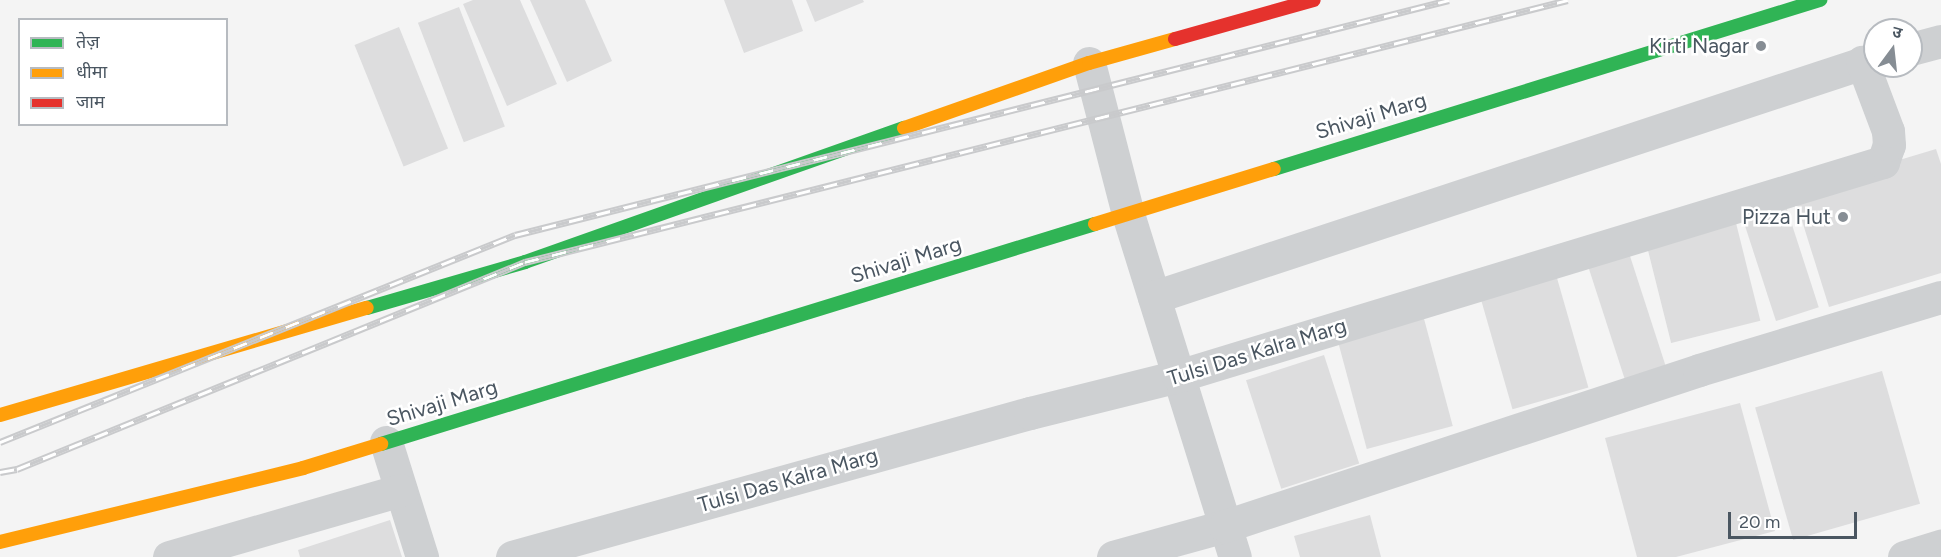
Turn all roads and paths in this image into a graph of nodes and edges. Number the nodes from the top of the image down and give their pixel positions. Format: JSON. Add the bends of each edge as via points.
{"nodes":[{"id":1,"x":1314,"y":0,"type":"edge"},
{"id":2,"x":1820,"y":0,"type":"edge"},
{"id":3,"x":1941,"y":41,"type":"edge"},
{"id":4,"x":1923,"y":46,"type":"edge"},
{"id":5,"x":1089,"y":63,"type":"junction"},
{"id":6,"x":1863,"y":63,"type":"edge"},
{"id":7,"x":1873,"y":78,"type":"edge"},
{"id":8,"x":1128,"y":214,"type":"junction"},
{"id":9,"x":1154,"y":297,"type":"junction"},
{"id":10,"x":1941,"y":297,"type":"edge"},
{"id":11,"x":1178,"y":376,"type":"junction"},
{"id":12,"x":0,"y":415,"type":"edge"},
{"id":13,"x":386,"y":442,"type":"junction"},
{"id":14,"x":401,"y":490,"type":"junction"},
{"id":15,"x":1225,"y":526,"type":"junction"},
{"id":16,"x":0,"y":542,"type":"edge"},
{"id":17,"x":1941,"y":546,"type":"edge"},
{"id":18,"x":169,"y":557,"type":"edge"},
{"id":19,"x":422,"y":557,"type":"edge"},
{"id":20,"x":512,"y":557,"type":"edge"},
{"id":21,"x":1113,"y":557,"type":"edge"},
{"id":22,"x":1235,"y":557,"type":"edge"},
{"id":23,"x":1904,"y":557,"type":"edge"}],
"edges":[{"from":1,"to":5,"type":"main road"},
{"from":2,"to":8,"type":"main road","name":"Shivaji Marg"},
{"from":3,"to":4,"type":"street"},
{"from":5,"to":8,"type":"street"},
{"from":5,"to":12,"type":"main road","via":[[525,262]]},
{"from":6,"to":9,"type":"street"},
{"from":7,"to":11,"type":"street","name":"Tulsi Das Kalra Marg","via":[[1889,145],[1883,162]]},
{"from":8,"to":9,"type":"street"},
{"from":8,"to":13,"type":"main road","name":"Shivaji Marg"},
{"from":9,"to":11,"type":"street"},
{"from":10,"to":15,"type":"street","via":[[1700,370]]},
{"from":11,"to":15,"type":"street"},
{"from":11,"to":20,"type":"street","name":"Tulsi Das Kalra Marg","via":[[1030,412]]},
{"from":13,"to":14,"type":"street"},
{"from":13,"to":16,"type":"main road","name":"Shivaji Marg","via":[[303,468]]},
{"from":14,"to":18,"type":"street"},
{"from":14,"to":19,"type":"street"},
{"from":15,"to":21,"type":"street"},
{"from":15,"to":22,"type":"street"},
{"from":17,"to":23,"type":"street"}]}
